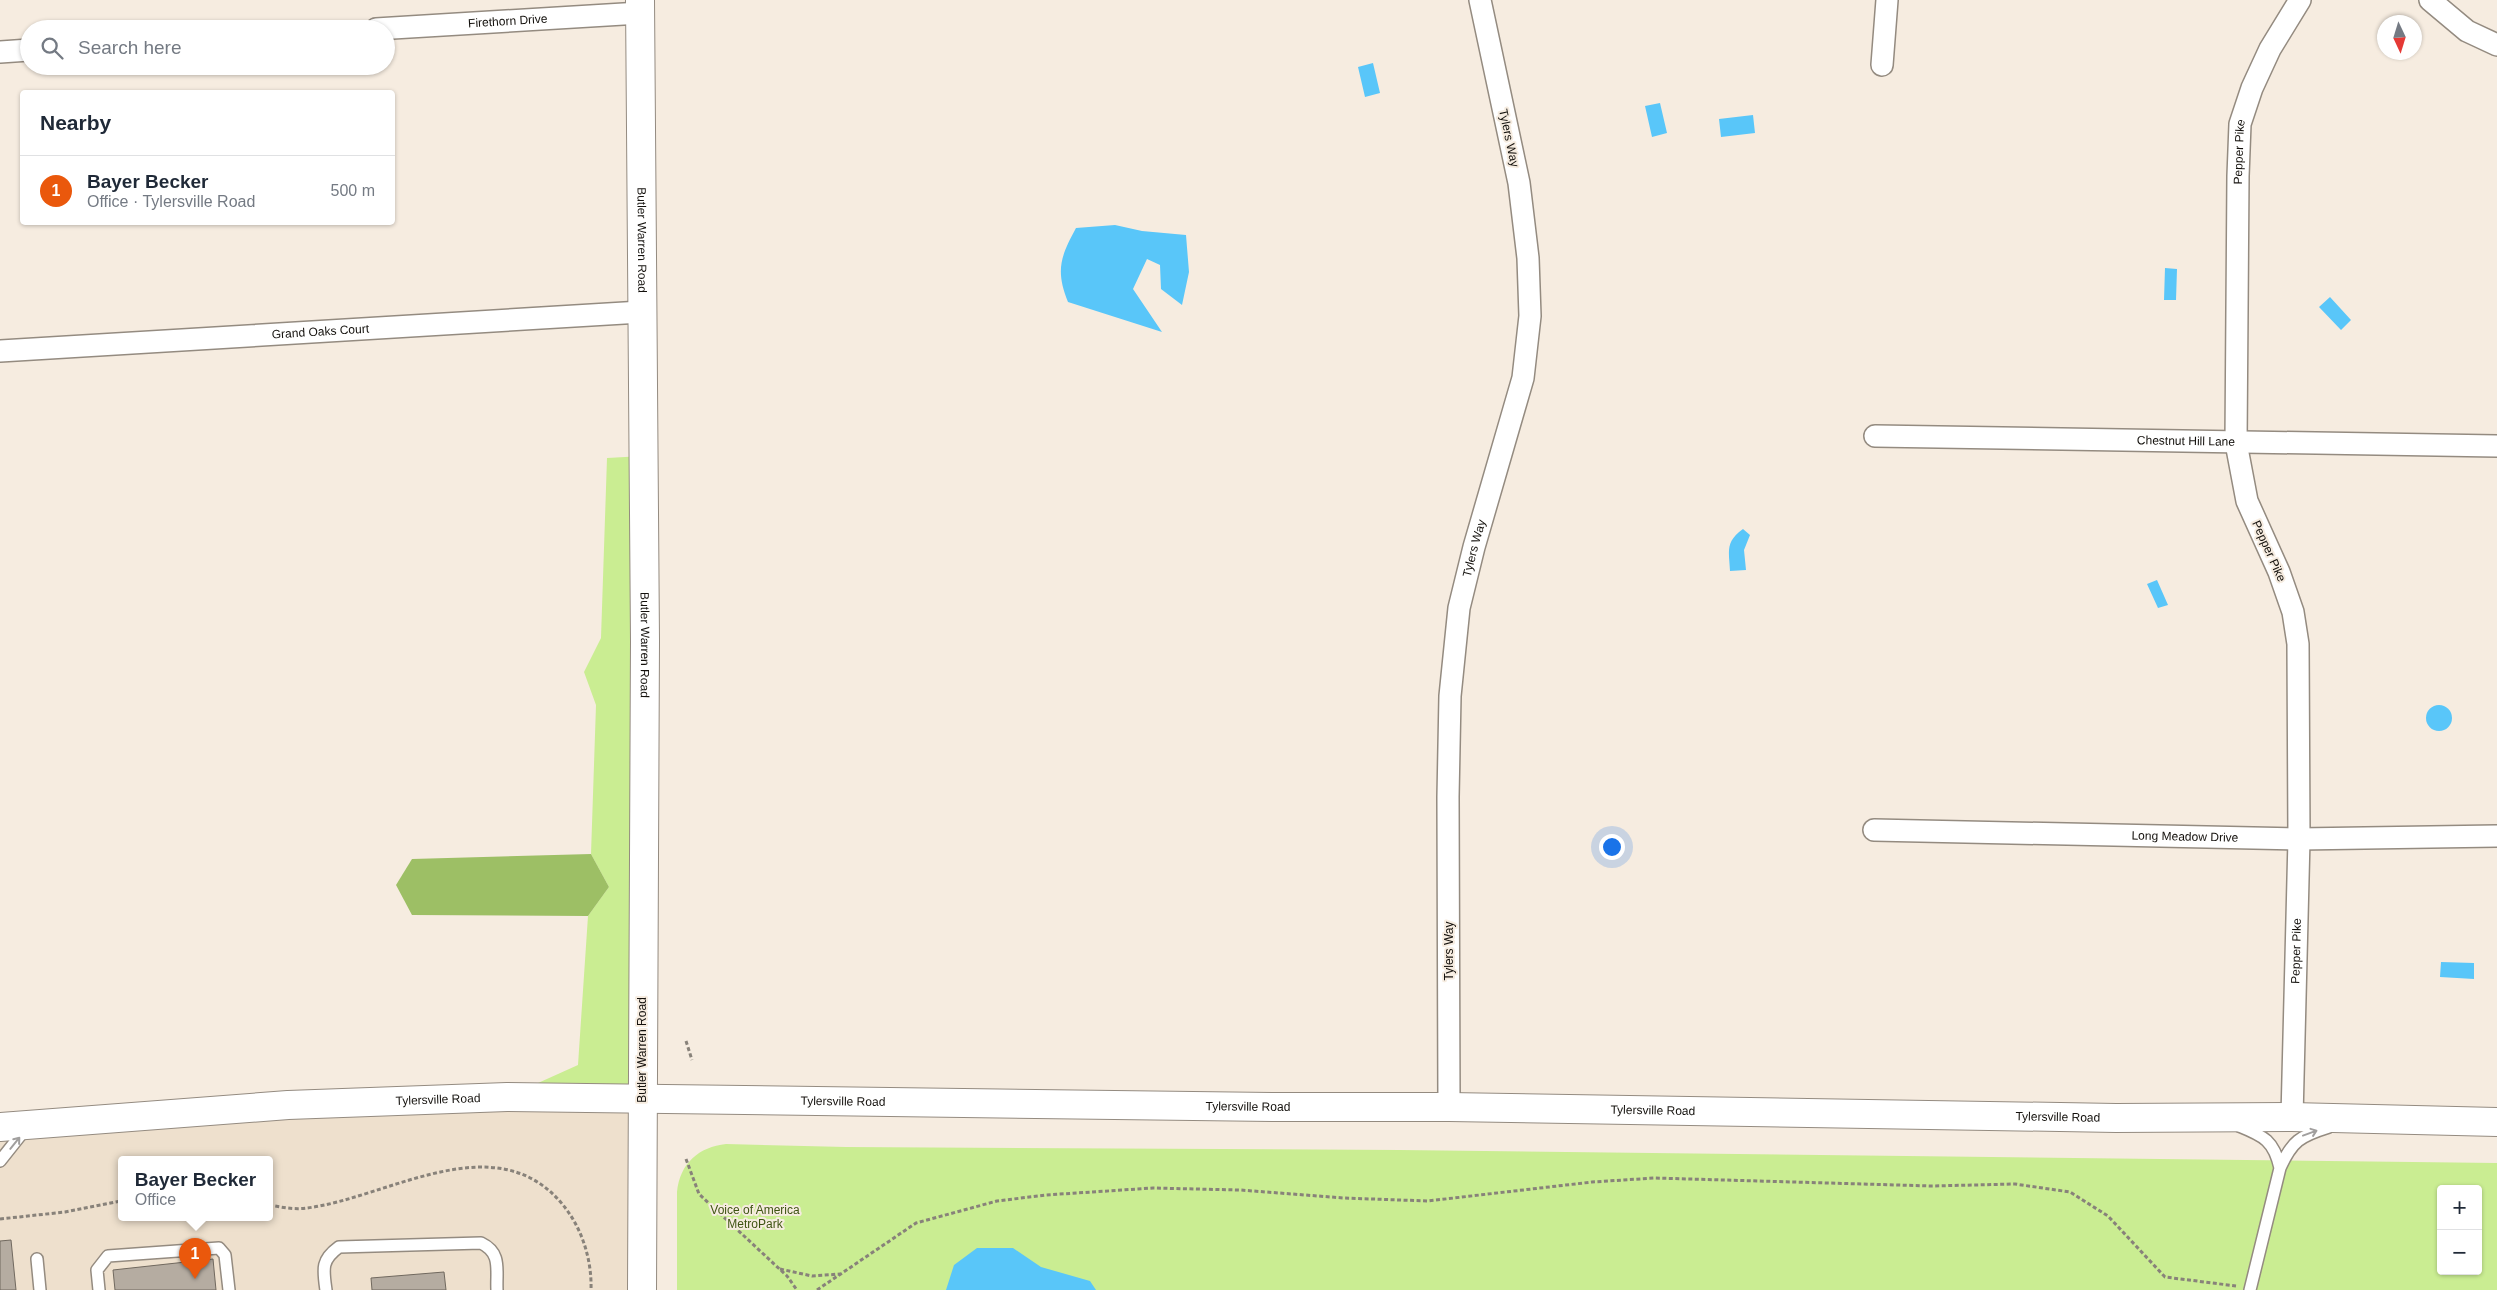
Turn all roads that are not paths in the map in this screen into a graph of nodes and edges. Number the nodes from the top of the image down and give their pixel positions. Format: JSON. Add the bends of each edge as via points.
{"nodes":[{"id":1,"x":1480,"y":0,"type":"edge"},
{"id":2,"x":1887,"y":0,"type":"edge"},
{"id":3,"x":2300,"y":0,"type":"edge"},
{"id":4,"x":2430,"y":0,"type":"edge"},
{"id":5,"x":640,"y":6,"type":"edge"},
{"id":6,"x":395,"y":27,"type":"edge"},
{"id":7,"x":2497,"y":45,"type":"edge"},
{"id":8,"x":20,"y":51,"type":"edge"},
{"id":9,"x":0,"y":52,"type":"edge"},
{"id":10,"x":1882,"y":65,"type":"dead end"},
{"id":11,"x":641,"y":312,"type":"junction"},
{"id":12,"x":0,"y":351,"type":"edge"},
{"id":13,"x":1875,"y":436,"type":"dead end"},
{"id":14,"x":2236,"y":443,"type":"junction"},
{"id":15,"x":2497,"y":446,"type":"edge"},
{"id":16,"x":1874,"y":830,"type":"dead end"},
{"id":17,"x":2497,"y":836,"type":"edge"},
{"id":18,"x":2299,"y":839,"type":"junction"},
{"id":19,"x":643,"y":1098,"type":"junction"},
{"id":20,"x":1450,"y":1107,"type":"junction"},
{"id":21,"x":2212,"y":1117,"type":"junction"},
{"id":22,"x":2292,"y":1117,"type":"junction"},
{"id":23,"x":2367,"y":1119,"type":"junction"},
{"id":24,"x":2497,"y":1122,"type":"edge"},
{"id":25,"x":29,"y":1125,"type":"junction"},
{"id":26,"x":0,"y":1127,"type":"edge"},
{"id":27,"x":0,"y":1161,"type":"edge"},
{"id":28,"x":2280,"y":1168,"type":"junction"},
{"id":29,"x":37,"y":1259,"type":"dead end"},
{"id":30,"x":2250,"y":1289,"type":"edge"},
{"id":31,"x":40,"y":1290,"type":"edge"},
{"id":32,"x":99,"y":1290,"type":"edge"},
{"id":33,"x":229,"y":1290,"type":"edge"},
{"id":34,"x":326,"y":1290,"type":"edge"},
{"id":35,"x":497,"y":1290,"type":"edge"},
{"id":36,"x":642,"y":1290,"type":"edge"}],
"edges":[{"from":1,"to":20,"type":"street","name":"Tylers Way","via":[[1519,184],[1528,258],[1530,316],[1523,378],[1459,608],[1450,696]]},
{"from":2,"to":10,"type":"street"},
{"from":3,"to":14,"type":"street","name":"Pepper Pike","via":[[2270,49],[2240,124]]},
{"from":4,"to":7,"type":"street","via":[[2467,31]]},
{"from":5,"to":6,"type":"street","name":"Firethorn Drive"},
{"from":5,"to":11,"type":"main road","name":"Butler Warren Road"},
{"from":8,"to":9,"type":"street"},
{"from":11,"to":12,"type":"street","name":"Grand Oaks Court"},
{"from":11,"to":19,"type":"main road","name":"Butler Warren Road","via":[[645,641]]},
{"from":13,"to":14,"type":"street","name":"Chestnut Hill Lane"},
{"from":14,"to":15,"type":"street","name":"Chestnut Hill Lane"},
{"from":14,"to":18,"type":"street","name":"Pepper Pike","via":[[2247,501],[2280,572],[2293,612],[2298,644]]},
{"from":16,"to":18,"type":"street","name":"Long Meadow Drive"},
{"from":17,"to":18,"type":"street","name":"Long Meadow Drive"},
{"from":18,"to":22,"type":"street","name":"Pepper Pike"},
{"from":19,"to":20,"type":"main road","name":"Tylersville Road"},
{"from":19,"to":25,"type":"main road","name":"Tylersville Road","via":[[390,1100]]},
{"from":19,"to":36,"type":"main road","name":"Butler Warren Road"},
{"from":20,"to":21,"type":"main road","name":"Tylersville Road"},
{"from":21,"to":22,"type":"main road","name":"Tylersville Road"},
{"from":21,"to":28,"type":"lane","via":[[2256,1133],[2269,1142]]},
{"from":22,"to":23,"type":"main road","name":"Tylersville Road"},
{"from":23,"to":24,"type":"main road","name":"Tylersville Road"},
{"from":28,"to":23,"type":"lane","one_way":true,"via":[[2291,1145],[2302,1136]]},
{"from":25,"to":26,"type":"main road","name":"Tylersville Road"},
{"from":27,"to":25,"type":"lane","one_way":true},
{"from":28,"to":30,"type":"lane"},
{"from":29,"to":31,"type":"lane"},
{"from":32,"to":33,"type":"lane","via":[[97,1270],[108,1256],[219,1248],[225,1255]]},
{"from":34,"to":35,"type":"lane","via":[[323,1270],[328,1255],[339,1247],[480,1243],[491,1248],[496,1256]]}]}
